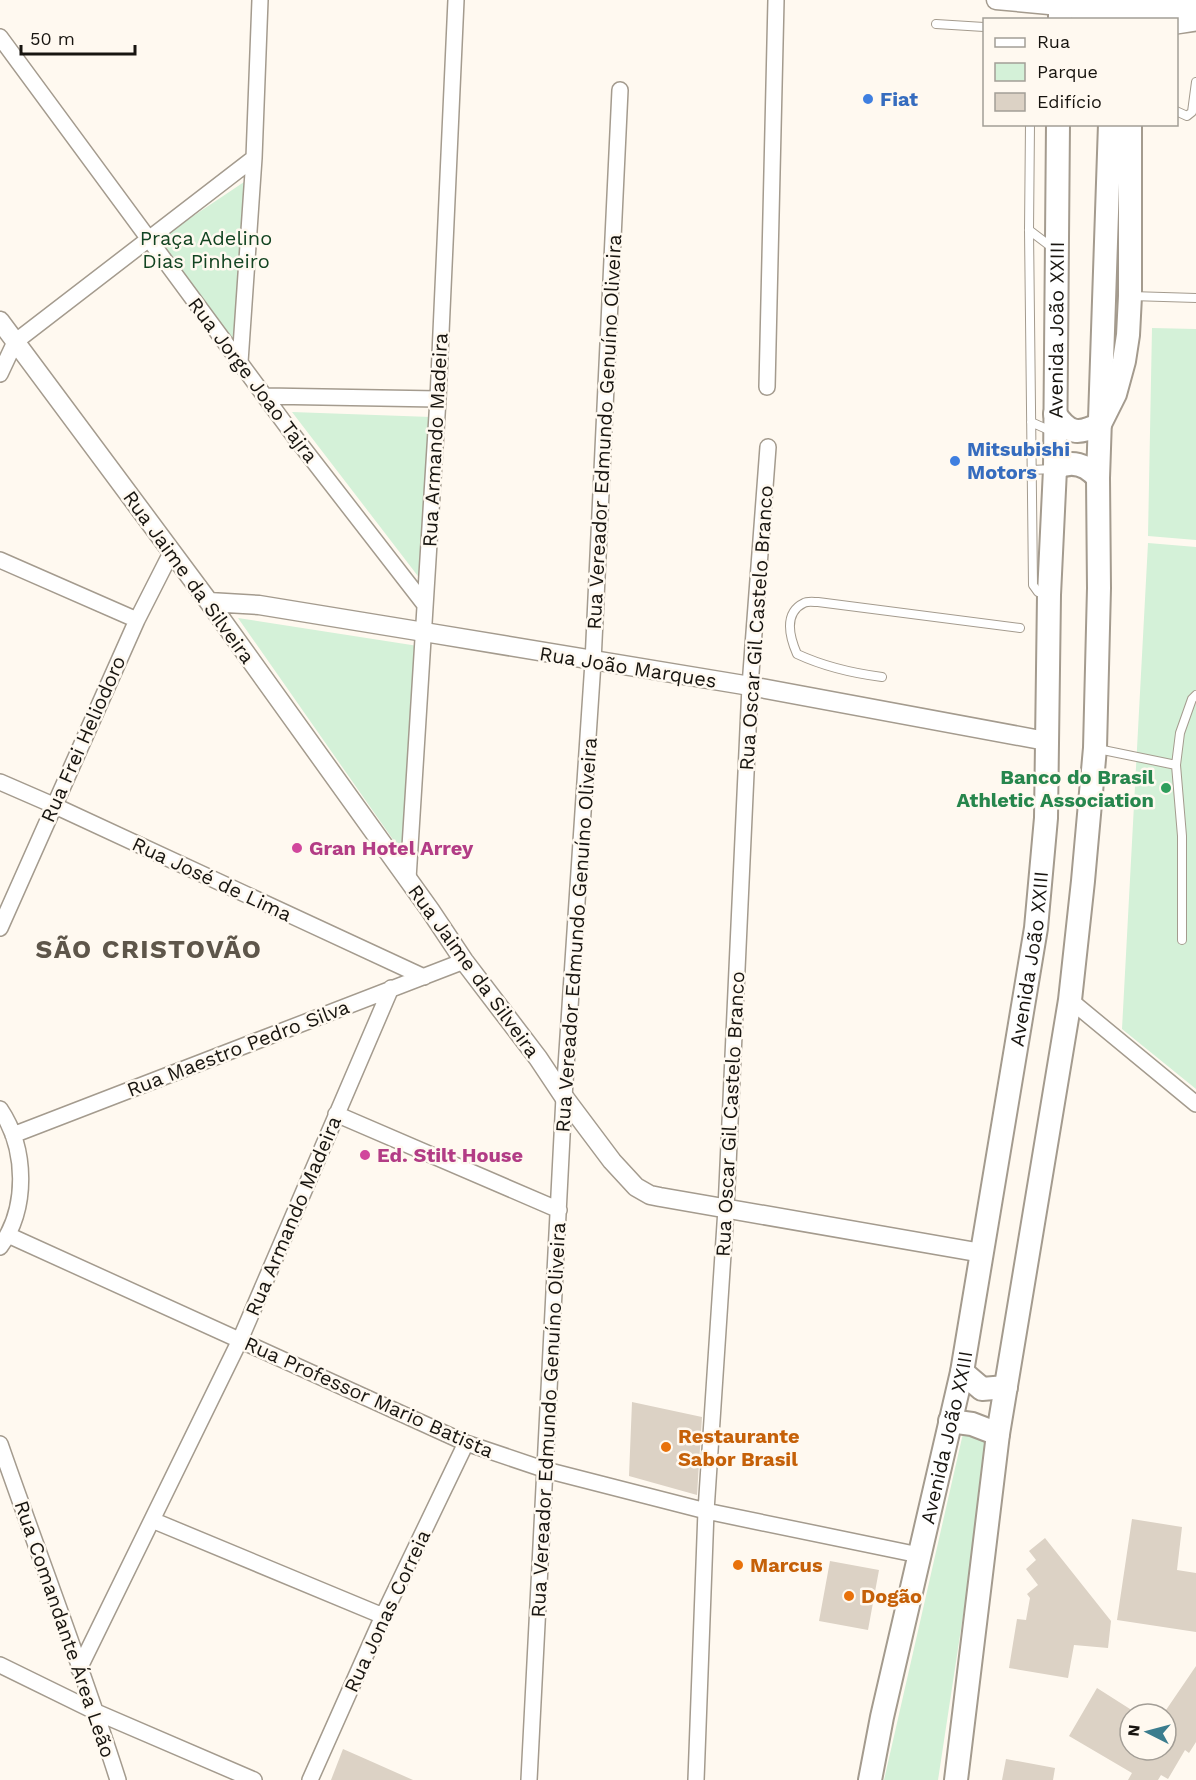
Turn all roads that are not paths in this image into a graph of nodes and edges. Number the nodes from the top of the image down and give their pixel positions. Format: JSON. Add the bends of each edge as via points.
{"nodes":[{"id":1,"x":260,"y":0,"type":"edge"},
{"id":2,"x":456,"y":0,"type":"edge"},
{"id":3,"x":776,"y":0,"type":"edge"},
{"id":4,"x":996,"y":0,"type":"edge"},
{"id":5,"x":1060,"y":9,"type":"edge"},
{"id":6,"x":1123,"y":9,"type":"edge"},
{"id":7,"x":1189,"y":12,"type":"edge"},
{"id":8,"x":936,"y":24,"type":"dead end"},
{"id":9,"x":983,"y":27,"type":"edge"},
{"id":10,"x":0,"y":37,"type":"edge"},
{"id":11,"x":1196,"y":82,"type":"edge"},
{"id":12,"x":620,"y":90,"type":"dead end"},
{"id":13,"x":1178,"y":112,"type":"edge"},
{"id":14,"x":1030,"y":126,"type":"edge"},
{"id":15,"x":1058,"y":126,"type":"edge"},
{"id":16,"x":1110,"y":126,"type":"edge"},
{"id":17,"x":1130,"y":126,"type":"edge"},
{"id":18,"x":254,"y":158,"type":"junction"},
{"id":19,"x":1029,"y":230,"type":"junction"},
{"id":20,"x":147,"y":239,"type":"junction"},
{"id":21,"x":1057,"y":251,"type":"junction"},
{"id":22,"x":1130,"y":296,"type":"junction"},
{"id":23,"x":1196,"y":298,"type":"edge"},
{"id":24,"x":0,"y":321,"type":"edge"},
{"id":25,"x":15,"y":342,"type":"junction"},
{"id":26,"x":240,"y":362,"type":"junction"},
{"id":27,"x":0,"y":374,"type":"edge"},
{"id":28,"x":768,"y":387,"type":"dead end"},
{"id":29,"x":265,"y":396,"type":"junction"},
{"id":30,"x":438,"y":399,"type":"junction"},
{"id":31,"x":1030,"y":422,"type":"junction"},
{"id":32,"x":1055,"y":423,"type":"junction"},
{"id":33,"x":1100,"y":424,"type":"junction"},
{"id":34,"x":768,"y":447,"type":"dead end"},
{"id":35,"x":1055,"y":469,"type":"junction"},
{"id":36,"x":1031,"y":470,"type":"junction"},
{"id":37,"x":1098,"y":478,"type":"junction"},
{"id":38,"x":171,"y":553,"type":"junction"},
{"id":39,"x":0,"y":560,"type":"edge"},
{"id":40,"x":1049,"y":595,"type":"junction"},
{"id":41,"x":209,"y":602,"type":"junction"},
{"id":42,"x":425,"y":605,"type":"junction"},
{"id":43,"x":137,"y":620,"type":"junction"},
{"id":44,"x":1020,"y":628,"type":"dead end"},
{"id":45,"x":424,"y":632,"type":"junction"},
{"id":46,"x":594,"y":662,"type":"junction"},
{"id":47,"x":882,"y":676,"type":"dead end"},
{"id":48,"x":750,"y":686,"type":"junction"},
{"id":49,"x":1196,"y":695,"type":"edge"},
{"id":50,"x":1046,"y":741,"type":"junction"},
{"id":51,"x":1095,"y":748,"type":"junction"},
{"id":52,"x":1176,"y":765,"type":"junction"},
{"id":53,"x":0,"y":782,"type":"edge"},
{"id":54,"x":53,"y":805,"type":"junction"},
{"id":55,"x":408,"y":879,"type":"junction"},
{"id":56,"x":0,"y":928,"type":"edge"},
{"id":57,"x":1182,"y":940,"type":"dead end"},
{"id":58,"x":464,"y":961,"type":"junction"},
{"id":59,"x":424,"y":977,"type":"junction"},
{"id":60,"x":391,"y":988,"type":"junction"},
{"id":61,"x":1070,"y":1000,"type":"junction"},
{"id":62,"x":564,"y":1097,"type":"junction"},
{"id":63,"x":1196,"y":1104,"type":"edge"},
{"id":64,"x":0,"y":1109,"type":"edge"},
{"id":65,"x":336,"y":1114,"type":"junction"},
{"id":66,"x":12,"y":1135,"type":"junction"},
{"id":67,"x":726,"y":1209,"type":"junction"},
{"id":68,"x":559,"y":1210,"type":"junction"},
{"id":69,"x":4,"y":1241,"type":"edge"},
{"id":70,"x":982,"y":1253,"type":"junction"},
{"id":71,"x":240,"y":1340,"type":"junction"},
{"id":72,"x":962,"y":1372,"type":"junction"},
{"id":73,"x":1006,"y":1387,"type":"junction"},
{"id":74,"x":950,"y":1421,"type":"junction"},
{"id":75,"x":998,"y":1434,"type":"junction"},
{"id":76,"x":466,"y":1443,"type":"junction"},
{"id":77,"x":0,"y":1444,"type":"edge"},
{"id":78,"x":546,"y":1470,"type":"junction"},
{"id":79,"x":706,"y":1511,"type":"junction"},
{"id":80,"x":152,"y":1520,"type":"junction"},
{"id":81,"x":919,"y":1555,"type":"junction"},
{"id":82,"x":383,"y":1616,"type":"junction"},
{"id":83,"x":3,"y":1666,"type":"edge"},
{"id":84,"x":79,"y":1669,"type":"junction"},
{"id":85,"x":0,"y":1683,"type":"edge"},
{"id":86,"x":96,"y":1712,"type":"junction"},
{"id":87,"x":118,"y":1780,"type":"edge"},
{"id":88,"x":254,"y":1780,"type":"edge"},
{"id":89,"x":310,"y":1780,"type":"edge"},
{"id":90,"x":529,"y":1780,"type":"edge"},
{"id":91,"x":696,"y":1780,"type":"edge"},
{"id":92,"x":870,"y":1780,"type":"edge"},
{"id":93,"x":956,"y":1780,"type":"edge"}],
"edges":[{"from":1,"to":18,"type":"street"},
{"from":2,"to":30,"type":"street","name":"Rua Armando Madeira"},
{"from":3,"to":28,"type":"street"},
{"from":4,"to":5,"type":"street"},
{"from":5,"to":6,"type":"main road"},
{"from":6,"to":7,"type":"main road"},
{"from":8,"to":9,"type":"lane"},
{"from":10,"to":20,"type":"street","name":"Rua Jorge Joao Tajra"},
{"from":11,"to":13,"type":"lane","via":[[1191,112],[1187,116]]},
{"from":12,"to":46,"type":"street","name":"Rua Vereador Edmundo Genuíno Oliveira"},
{"from":14,"to":19,"type":"lane"},
{"from":15,"to":21,"type":"main road","name":"Avenida João XXIII"},
{"from":16,"to":33,"type":"main road"},
{"from":17,"to":22,"type":"main road"},
{"from":18,"to":20,"type":"street"},
{"from":18,"to":26,"type":"street"},
{"from":19,"to":21,"type":"lane"},
{"from":19,"to":31,"type":"lane"},
{"from":20,"to":25,"type":"street"},
{"from":20,"to":26,"type":"street","name":"Rua Jorge Joao Tajra"},
{"from":21,"to":32,"type":"main road","name":"Avenida João XXIII"},
{"from":22,"to":23,"type":"lane"},
{"from":22,"to":33,"type":"main road","via":[[1124,361],[1115,394]]},
{"from":24,"to":25,"type":"street","name":"Rua Jaime da Silveira"},
{"from":25,"to":27,"type":"street"},
{"from":25,"to":38,"type":"street","name":"Rua Jaime da Silveira"},
{"from":26,"to":29,"type":"street","name":"Rua Jorge Joao Tajra"},
{"from":29,"to":30,"type":"street"},
{"from":29,"to":42,"type":"street","name":"Rua Jorge Joao Tajra"},
{"from":30,"to":42,"type":"street","name":"Rua Armando Madeira"},
{"from":31,"to":32,"type":"lane"},
{"from":31,"to":36,"type":"lane"},
{"from":32,"to":33,"type":"main road","via":[[1074,431]]},
{"from":32,"to":35,"type":"main road","name":"Avenida João XXIII"},
{"from":33,"to":37,"type":"main road"},
{"from":34,"to":48,"type":"street","name":"Rua Oscar Gil Castelo Branco"},
{"from":35,"to":36,"type":"lane"},
{"from":35,"to":37,"type":"main road","via":[[1077,464]]},
{"from":35,"to":40,"type":"main road","name":"Avenida João XXIII"},
{"from":36,"to":40,"type":"lane","via":[[1033,585],[1038,592]]},
{"from":37,"to":51,"type":"main road"},
{"from":38,"to":41,"type":"street","name":"Rua Jaime da Silveira"},
{"from":38,"to":43,"type":"street","name":"Rua Frei Heliodoro"},
{"from":39,"to":43,"type":"street"},
{"from":40,"to":50,"type":"main road","name":"Avenida João XXIII"},
{"from":41,"to":45,"type":"street","name":"Rua João Marques","via":[[259,605]]},
{"from":41,"to":55,"type":"street","name":"Rua Jaime da Silveira"},
{"from":42,"to":45,"type":"street","name":"Rua Armando Madeira"},
{"from":43,"to":54,"type":"street","name":"Rua Frei Heliodoro"},
{"from":44,"to":47,"type":"lane","via":[[818,602],[804,603],[792,614],[789,634],[797,654],[821,665]]},
{"from":45,"to":46,"type":"street","name":"Rua João Marques"},
{"from":45,"to":55,"type":"street","name":"Rua Armando Madeira"},
{"from":46,"to":48,"type":"street","name":"Rua João Marques"},
{"from":46,"to":62,"type":"street","name":"Rua Vereador Edmundo Genuíno Oliveira"},
{"from":48,"to":50,"type":"street","name":"Rua João Marques"},
{"from":48,"to":67,"type":"street","name":"Rua Oscar Gil Castelo Branco"},
{"from":49,"to":52,"type":"lane","via":[[1180,734]]},
{"from":50,"to":70,"type":"main road","name":"Avenida João XXIII","via":[[1046,818],[1036,928]]},
{"from":51,"to":52,"type":"lane"},
{"from":51,"to":61,"type":"main road"},
{"from":52,"to":57,"type":"lane","via":[[1182,836]]},
{"from":53,"to":54,"type":"street","name":"Rua José de Lima"},
{"from":54,"to":56,"type":"street","name":"Rua Frei Heliodoro"},
{"from":54,"to":59,"type":"street","name":"Rua José de Lima"},
{"from":55,"to":58,"type":"street","name":"Rua Jaime da Silveira"},
{"from":58,"to":59,"type":"street","name":"Rua Maestro Pedro Silva"},
{"from":58,"to":62,"type":"street","name":"Rua Jaime da Silveira"},
{"from":59,"to":60,"type":"street","name":"Rua Maestro Pedro Silva"},
{"from":60,"to":65,"type":"street","name":"Rua Armando Madeira"},
{"from":60,"to":66,"type":"street","name":"Rua Maestro Pedro Silva"},
{"from":61,"to":63,"type":"street"},
{"from":61,"to":73,"type":"main road"},
{"from":62,"to":67,"type":"street","name":"Rua Jaime da Silveira","via":[[612,1161],[643,1192]]},
{"from":62,"to":68,"type":"street","name":"Rua Vereador Edmundo Genuíno Oliveira"},
{"from":64,"to":66,"type":"street"},
{"from":65,"to":68,"type":"street"},
{"from":65,"to":71,"type":"street","name":"Rua Armando Madeira"},
{"from":66,"to":69,"type":"street","via":[[20,1158],[20,1198]]},
{"from":67,"to":70,"type":"street","name":"Rua Jaime da Silveira"},
{"from":67,"to":79,"type":"street","name":"Rua Oscar Gil Castelo Branco"},
{"from":68,"to":78,"type":"street","name":"Rua Vereador Edmundo Genuíno Oliveira"},
{"from":69,"to":71,"type":"street","name":"Rua Professor Mario Batista"},
{"from":70,"to":72,"type":"main road","name":"Avenida João XXIII"},
{"from":71,"to":76,"type":"street","name":"Rua Professor Mario Batista"},
{"from":71,"to":80,"type":"street","name":"Rua Armando Madeira"},
{"from":72,"to":73,"type":"main road","via":[[981,1389]]},
{"from":72,"to":74,"type":"main road","name":"Avenida João XXIII"},
{"from":73,"to":75,"type":"main road"},
{"from":74,"to":75,"type":"main road"},
{"from":74,"to":81,"type":"main road","name":"Avenida João XXIII"},
{"from":75,"to":93,"type":"main road"},
{"from":76,"to":78,"type":"street","name":"Rua Professor Mario Batista"},
{"from":76,"to":82,"type":"street","name":"Rua Jonas Correia"},
{"from":77,"to":84,"type":"street","name":"Rua Comandante Área Leão"},
{"from":78,"to":79,"type":"street","name":"Rua Professor Mario Batista"},
{"from":78,"to":90,"type":"street","name":"Rua Vereador Edmundo Genuíno Oliveira"},
{"from":79,"to":81,"type":"street","name":"Rua Professor Mario Batista"},
{"from":79,"to":91,"type":"street","name":"Rua Oscar Gil Castelo Branco"},
{"from":80,"to":82,"type":"street"},
{"from":80,"to":84,"type":"street","name":"Rua Armando Madeira"},
{"from":81,"to":92,"type":"main road","name":"Avenida João XXIII"},
{"from":82,"to":89,"type":"street","name":"Rua Jonas Correia"},
{"from":83,"to":85,"type":"street"},
{"from":83,"to":86,"type":"street"},
{"from":84,"to":86,"type":"street","name":"Rua Comandante Área Leão"},
{"from":86,"to":87,"type":"street","name":"Rua Comandante Área Leão"},
{"from":86,"to":88,"type":"street"}]}
